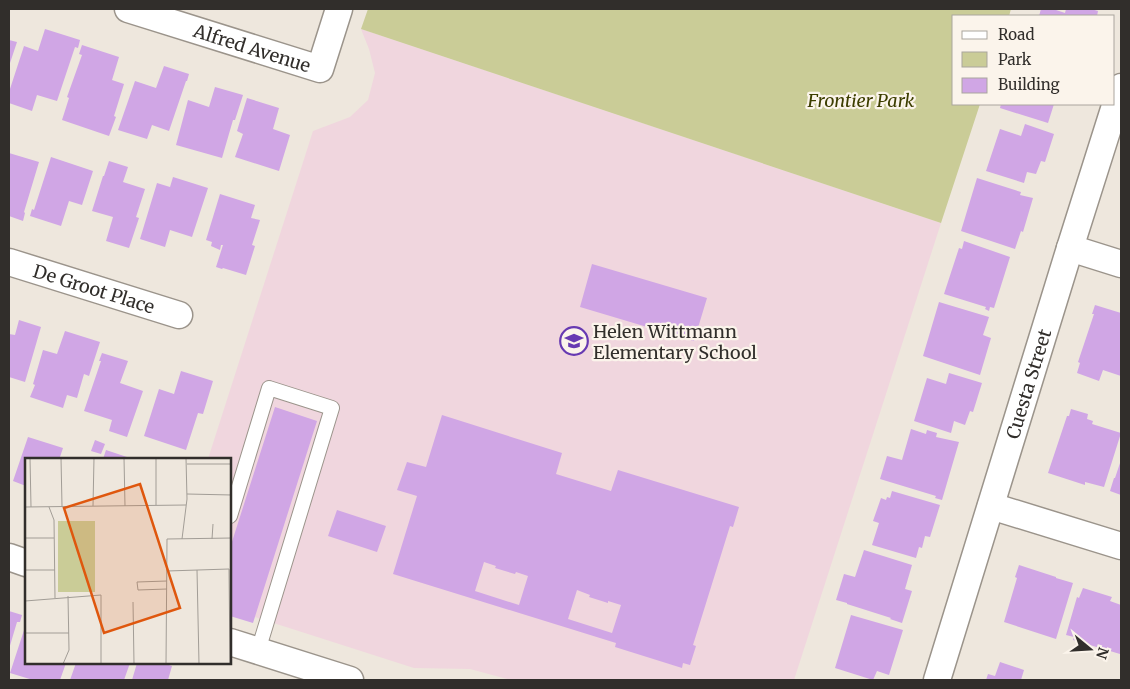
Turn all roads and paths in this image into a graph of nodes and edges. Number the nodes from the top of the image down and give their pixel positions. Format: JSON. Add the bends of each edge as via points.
{"nodes":[{"id":1,"x":128,"y":9,"type":"edge"},
{"id":2,"x":339,"y":9,"type":"edge"},
{"id":3,"x":1121,"y":87,"type":"edge"},
{"id":4,"x":1070,"y":248,"type":"junction"},
{"id":5,"x":9,"y":262,"type":"edge"},
{"id":6,"x":1121,"y":264,"type":"edge"},
{"id":7,"x":179,"y":315,"type":"dead end"},
{"id":8,"x":991,"y":506,"type":"junction"},
{"id":9,"x":231,"y":513,"type":"edge"},
{"id":10,"x":1121,"y":546,"type":"edge"},
{"id":11,"x":9,"y":557,"type":"edge"},
{"id":12,"x":25,"y":563,"type":"edge"},
{"id":13,"x":231,"y":642,"type":"edge"},
{"id":14,"x":258,"y":651,"type":"junction"},
{"id":15,"x":348,"y":680,"type":"edge"},
{"id":16,"x":937,"y":680,"type":"edge"}],
"edges":[{"from":1,"to":2,"type":"street","name":"Alfred Avenue","via":[[320,69]]},
{"from":3,"to":4,"type":"street","name":"Cuesta Street"},
{"from":4,"to":6,"type":"street"},
{"from":4,"to":8,"type":"street","name":"Cuesta Street"},
{"from":5,"to":7,"type":"street","name":"De Groot Place"},
{"from":8,"to":10,"type":"street"},
{"from":8,"to":16,"type":"street","name":"Cuesta Street"},
{"from":9,"to":14,"type":"lane","via":[[269,388],[332,408]]},
{"from":11,"to":12,"type":"street"},
{"from":13,"to":14,"type":"street"},
{"from":14,"to":15,"type":"street"}]}
